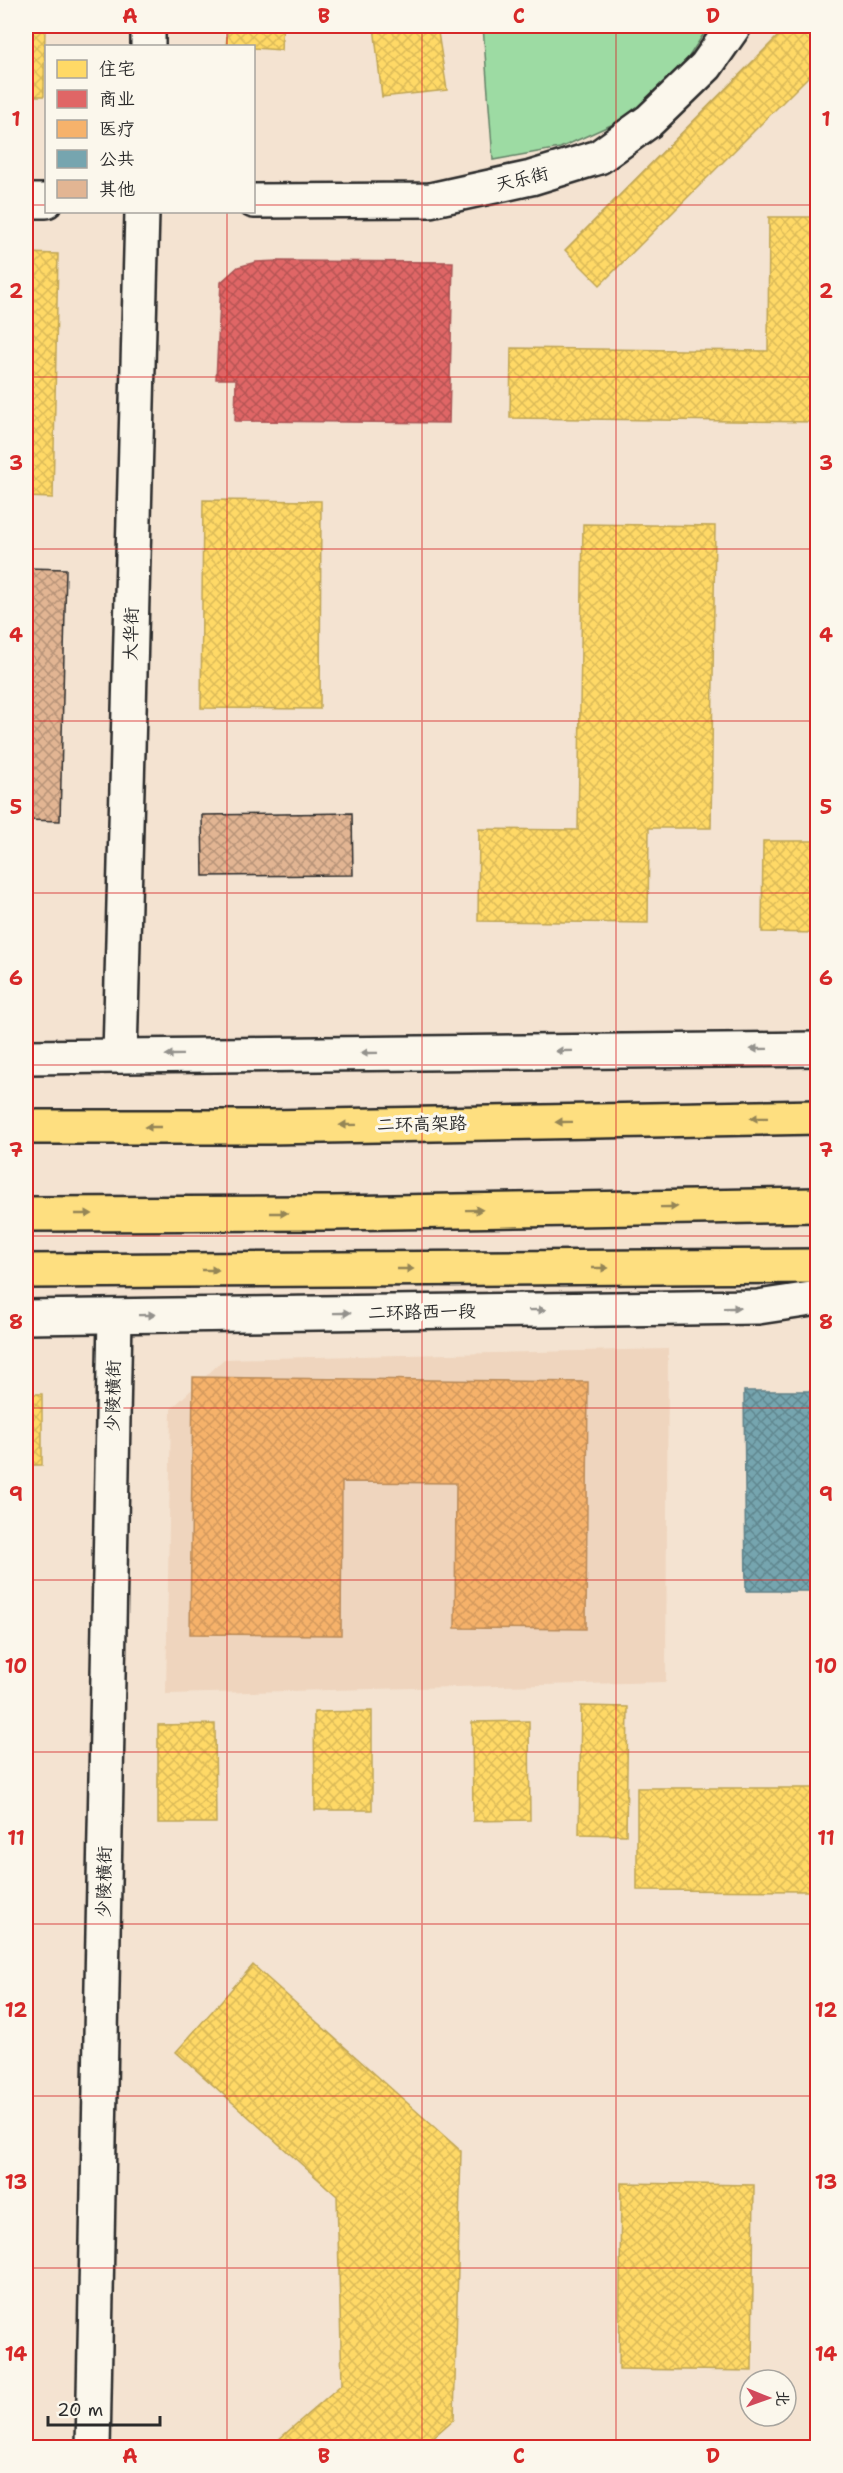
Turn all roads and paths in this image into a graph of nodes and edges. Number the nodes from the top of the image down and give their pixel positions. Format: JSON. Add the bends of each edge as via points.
{"nodes":[{"id":1,"x":148,"y":26,"type":"edge"},
{"id":2,"x":734,"y":26,"type":"edge"},
{"id":3,"x":148,"y":45,"type":"edge"},
{"id":4,"x":26,"y":201,"type":"edge"},
{"id":5,"x":45,"y":201,"type":"edge"},
{"id":6,"x":255,"y":201,"type":"edge"},
{"id":7,"x":142,"y":213,"type":"edge"},
{"id":8,"x":818,"y":1049,"type":"edge"},
{"id":9,"x":120,"y":1056,"type":"junction"},
{"id":10,"x":26,"y":1057,"type":"edge"},
{"id":11,"x":818,"y":1117,"type":"edge"},
{"id":12,"x":26,"y":1127,"type":"edge"},
{"id":13,"x":818,"y":1205,"type":"edge"},
{"id":14,"x":26,"y":1214,"type":"edge"},
{"id":15,"x":818,"y":1266,"type":"edge"},
{"id":16,"x":26,"y":1271,"type":"edge"},
{"id":17,"x":818,"y":1298,"type":"edge"},
{"id":18,"x":115,"y":1316,"type":"junction"},
{"id":19,"x":26,"y":1317,"type":"edge"},
{"id":20,"x":93,"y":2448,"type":"edge"}],
"edges":[{"from":1,"to":3,"type":"street"},
{"from":2,"to":6,"type":"street","name":"天乐街","via":[[705,66],[681,90],[649,121],[599,157],[531,178],[430,201]]},
{"from":4,"to":5,"type":"street"},
{"from":7,"to":9,"type":"street","name":"大华街"},
{"from":8,"to":9,"type":"street","one_way":true},
{"from":9,"to":10,"type":"street"},
{"from":11,"to":12,"type":"highway","name":"二环高架路","one_way":true,"via":[[269,1127]]},
{"from":14,"to":13,"type":"highway","one_way":true},
{"from":16,"to":15,"type":"highway","one_way":true},
{"from":18,"to":17,"type":"street","name":"二环路西一段","one_way":true,"via":[[758,1307]]},
{"from":18,"to":19,"type":"street","name":"二环路西一段"},
{"from":18,"to":20,"type":"street","name":"少陵横街"}]}
